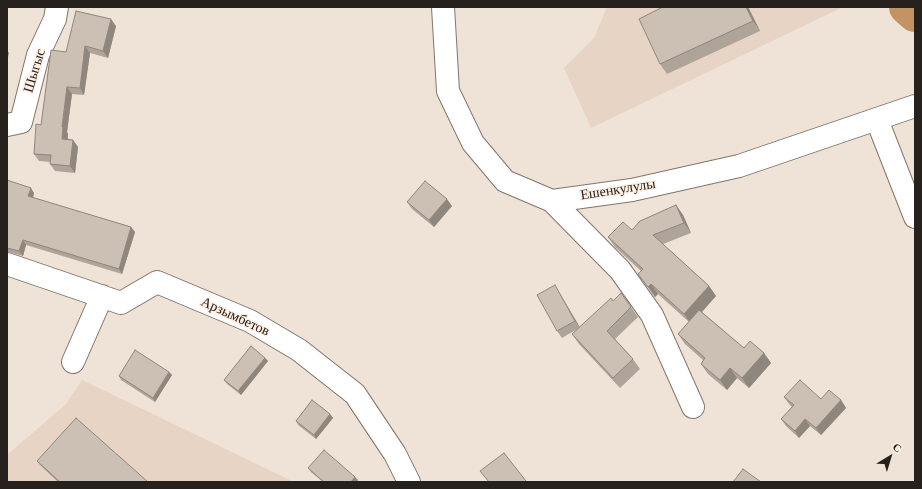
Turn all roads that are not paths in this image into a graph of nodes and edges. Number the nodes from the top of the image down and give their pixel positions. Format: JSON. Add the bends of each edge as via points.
{"nodes":[{"id":1,"x":57,"y":7,"type":"edge"},
{"id":2,"x":443,"y":7,"type":"edge"},
{"id":3,"x":915,"y":106,"type":"edge"},
{"id":4,"x":877,"y":120,"type":"junction"},
{"id":5,"x":7,"y":124,"type":"edge"},
{"id":6,"x":552,"y":201,"type":"junction"},
{"id":7,"x":915,"y":217,"type":"edge"},
{"id":8,"x":7,"y":264,"type":"edge"},
{"id":9,"x":102,"y":296,"type":"junction"},
{"id":10,"x":72,"y":362,"type":"dead end"},
{"id":11,"x":693,"y":408,"type":"dead end"},
{"id":12,"x":409,"y":482,"type":"edge"}],
"edges":[{"from":1,"to":5,"type":"street","name":"Шыгыс","via":[[55,19],[38,55],[21,122]]},
{"from":2,"to":6,"type":"street","via":[[448,91],[473,143],[505,181]]},
{"from":3,"to":4,"type":"street","name":"Ешенкулулы"},
{"from":4,"to":6,"type":"street","name":"Ешенкулулы","via":[[739,166],[632,190]]},
{"from":4,"to":7,"type":"street"},
{"from":6,"to":11,"type":"street","via":[[620,270],[652,315]]},
{"from":8,"to":9,"type":"street","name":"Арзымбетов"},
{"from":9,"to":10,"type":"street"},
{"from":9,"to":12,"type":"street","name":"Арзымбетов","via":[[121,303],[157,282],[250,321],[293,347],[355,394],[395,454]]}]}
